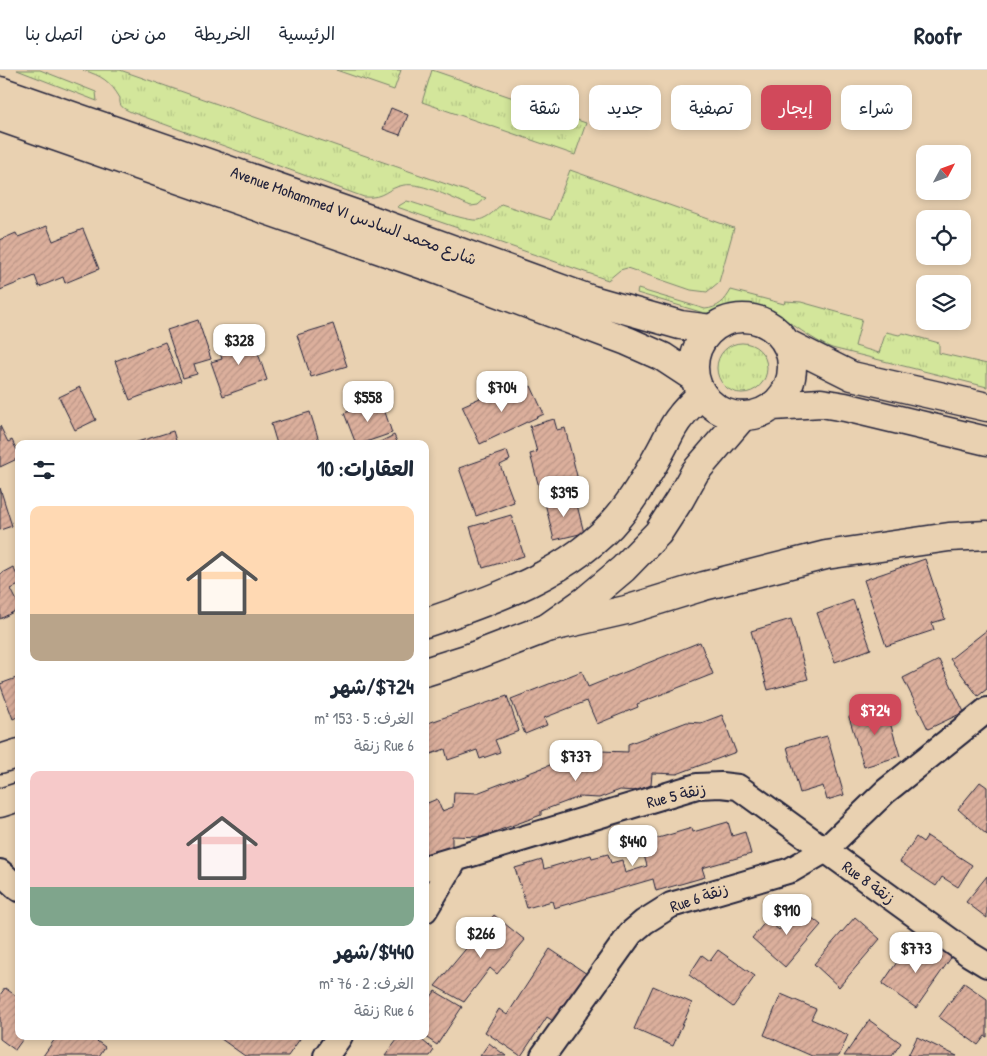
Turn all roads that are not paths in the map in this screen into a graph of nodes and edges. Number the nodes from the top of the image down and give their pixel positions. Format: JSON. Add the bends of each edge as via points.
{"nodes":[{"id":1,"x":0,"y":91,"type":"edge"},
{"id":2,"x":0,"y":117,"type":"edge"},
{"id":3,"x":711,"y":329,"type":"junction"},
{"id":4,"x":786,"y":344,"type":"junction"},
{"id":5,"x":698,"y":386,"type":"junction"},
{"id":6,"x":774,"y":406,"type":"junction"},
{"id":7,"x":987,"y":407,"type":"edge"},
{"id":8,"x":743,"y":416,"type":"junction"},
{"id":9,"x":987,"y":441,"type":"edge"},
{"id":10,"x":987,"y":535,"type":"edge"},
{"id":11,"x":429,"y":621,"type":"edge"},
{"id":12,"x":547,"y":628,"type":"junction"},
{"id":13,"x":429,"y":671,"type":"edge"},
{"id":14,"x":987,"y":710,"type":"edge"},
{"id":15,"x":15,"y":754,"type":"edge"},
{"id":16,"x":0,"y":759,"type":"edge"},
{"id":17,"x":15,"y":798,"type":"edge"},
{"id":18,"x":0,"y":803,"type":"edge"},
{"id":19,"x":824,"y":851,"type":"junction"},
{"id":20,"x":455,"y":860,"type":"junction"},
{"id":21,"x":429,"y":867,"type":"edge"},
{"id":22,"x":0,"y":872,"type":"edge"},
{"id":23,"x":15,"y":885,"type":"edge"},
{"id":24,"x":429,"y":903,"type":"edge"},
{"id":25,"x":987,"y":965,"type":"edge"},
{"id":26,"x":337,"y":1040,"type":"edge"},
{"id":27,"x":326,"y":1056,"type":"edge"},
{"id":28,"x":544,"y":1056,"type":"edge"}],
"edges":[{"from":1,"to":3,"type":"main road","name":"Avenue Mohammed VI شارع محمد السادس","via":[[592,300]]},
{"from":2,"to":5,"type":"main road","name":"Avenue Mohammed VI شارع محمد السادس","via":[[424,264],[627,341],[663,357]]},
{"from":3,"to":4,"type":"main road","via":[[733,318],[752,318],[769,325]]},
{"from":3,"to":5,"type":"main road","via":[[696,351],[694,364]]},
{"from":4,"to":6,"type":"main road","via":[[791,354],[791,377],[788,388]]},
{"from":4,"to":7,"type":"main road","via":[[852,376]]},
{"from":5,"to":8,"type":"main road","via":[[710,403],[720,410]]},
{"from":5,"to":11,"type":"main road","via":[[643,482],[619,516],[596,540],[564,563],[507,593]]},
{"from":6,"to":8,"type":"main road"},
{"from":6,"to":9,"type":"main road","via":[[821,403]]},
{"from":8,"to":12,"type":"main road","via":[[695,472],[658,532],[623,569]]},
{"from":10,"to":12,"type":"main road","via":[[949,537],[826,555],[626,610]]},
{"from":12,"to":13,"type":"main road"},
{"from":14,"to":19,"type":"street","name":"Rue 6 زنقة","via":[[886,791]]},
{"from":15,"to":16,"type":"main road"},
{"from":17,"to":18,"type":"main road"},
{"from":19,"to":20,"type":"street","name":"Rue 5 زنقة","via":[[738,787],[721,785],[697,786]]},
{"from":19,"to":25,"type":"street","name":"Rue 8 زنقة"},
{"from":19,"to":28,"type":"street","name":"Rue 6 زنقة","via":[[791,870],[671,905],[644,922],[631,933]]},
{"from":20,"to":21,"type":"street","name":"Rue 5 زنقة"},
{"from":20,"to":24,"type":"street"},
{"from":22,"to":23,"type":"street"},
{"from":26,"to":27,"type":"street"}]}
